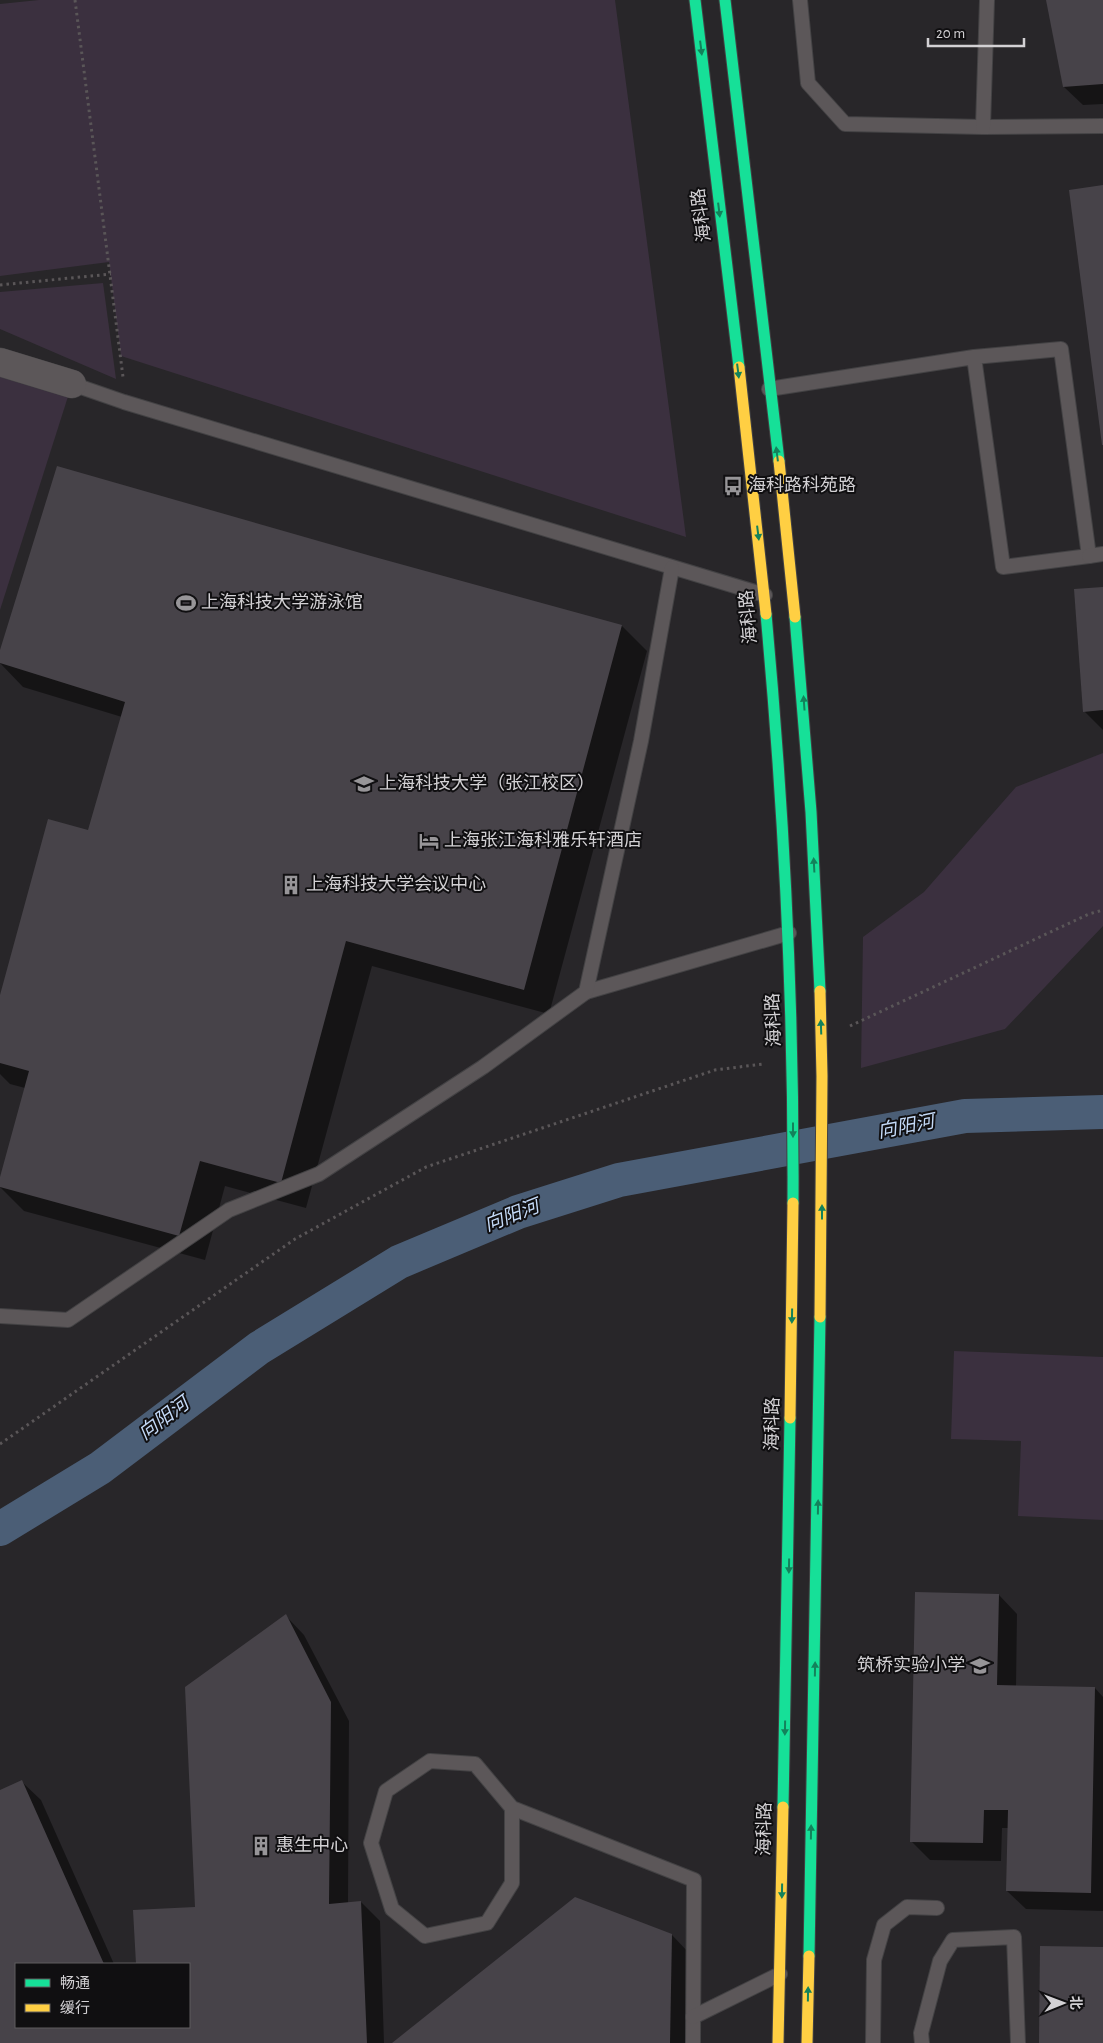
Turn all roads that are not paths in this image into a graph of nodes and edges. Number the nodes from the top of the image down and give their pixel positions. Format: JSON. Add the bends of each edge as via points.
{"nodes":[{"id":1,"x":695,"y":0,"type":"edge"},
{"id":2,"x":725,"y":0,"type":"edge"},
{"id":3,"x":800,"y":0,"type":"edge"},
{"id":4,"x":987,"y":0,"type":"edge"},
{"id":5,"x":1103,"y":126,"type":"edge"},
{"id":6,"x":983,"y":127,"type":"junction"},
{"id":7,"x":974,"y":358,"type":"junction"},
{"id":8,"x":0,"y":362,"type":"edge"},
{"id":9,"x":72,"y":384,"type":"joint"},
{"id":10,"x":769,"y":389,"type":"junction"},
{"id":11,"x":1096,"y":555,"type":"edge"},
{"id":12,"x":672,"y":568,"type":"junction"},
{"id":13,"x":765,"y":595,"type":"junction"},
{"id":14,"x":789,"y":933,"type":"junction"},
{"id":15,"x":586,"y":992,"type":"junction"},
{"id":16,"x":0,"y":1316,"type":"edge"},
{"id":17,"x":512,"y":1808,"type":"junction"},
{"id":18,"x":937,"y":1908,"type":"dead end"},
{"id":19,"x":780,"y":1974,"type":"junction"},
{"id":20,"x":693,"y":2017,"type":"junction"},
{"id":21,"x":693,"y":2043,"type":"edge"},
{"id":22,"x":778,"y":2043,"type":"edge"},
{"id":23,"x":807,"y":2043,"type":"edge"},
{"id":24,"x":874,"y":2043,"type":"edge"},
{"id":25,"x":922,"y":2043,"type":"edge"},
{"id":26,"x":1018,"y":2043,"type":"edge"}],
"edges":[{"from":1,"to":13,"type":"street","name":"海科路","one_way":true},
{"from":2,"to":10,"type":"street"},
{"from":3,"to":6,"type":"lane","via":[[808,83],[845,124]]},
{"from":4,"to":6,"type":"lane"},
{"from":5,"to":6,"type":"lane"},
{"from":7,"to":10,"type":"lane"},
{"from":7,"to":11,"type":"lane","via":[[1061,349]]},
{"from":7,"to":11,"type":"lane","via":[[1003,567]]},
{"from":8,"to":9,"type":"street"},
{"from":9,"to":12,"type":"lane"},
{"from":23,"to":10,"type":"street","one_way":true,"via":[[822,1076],[802,684]]},
{"from":12,"to":13,"type":"lane"},
{"from":12,"to":15,"type":"lane","via":[[641,741]]},
{"from":13,"to":14,"type":"street","name":"海科路"},
{"from":14,"to":15,"type":"lane"},
{"from":14,"to":19,"type":"street","name":"海科路","one_way":true,"via":[[794,1081],[793,1267]]},
{"from":15,"to":16,"type":"lane","via":[[482,1067],[319,1174],[229,1210],[68,1320]]},
{"from":17,"to":17,"type":"lane","via":[[475,1764],[430,1761],[386,1791],[371,1842],[392,1909],[425,1936],[487,1923],[512,1883]]},
{"from":17,"to":20,"type":"lane","via":[[694,1880]]},
{"from":18,"to":24,"type":"lane","via":[[907,1907],[884,1924],[874,1960]]},
{"from":19,"to":20,"type":"lane"},
{"from":19,"to":22,"type":"street","name":"海科路"},
{"from":20,"to":21,"type":"lane"},
{"from":25,"to":26,"type":"lane","via":[[921,2033],[940,1961],[953,1940],[1014,1937]]}]}
